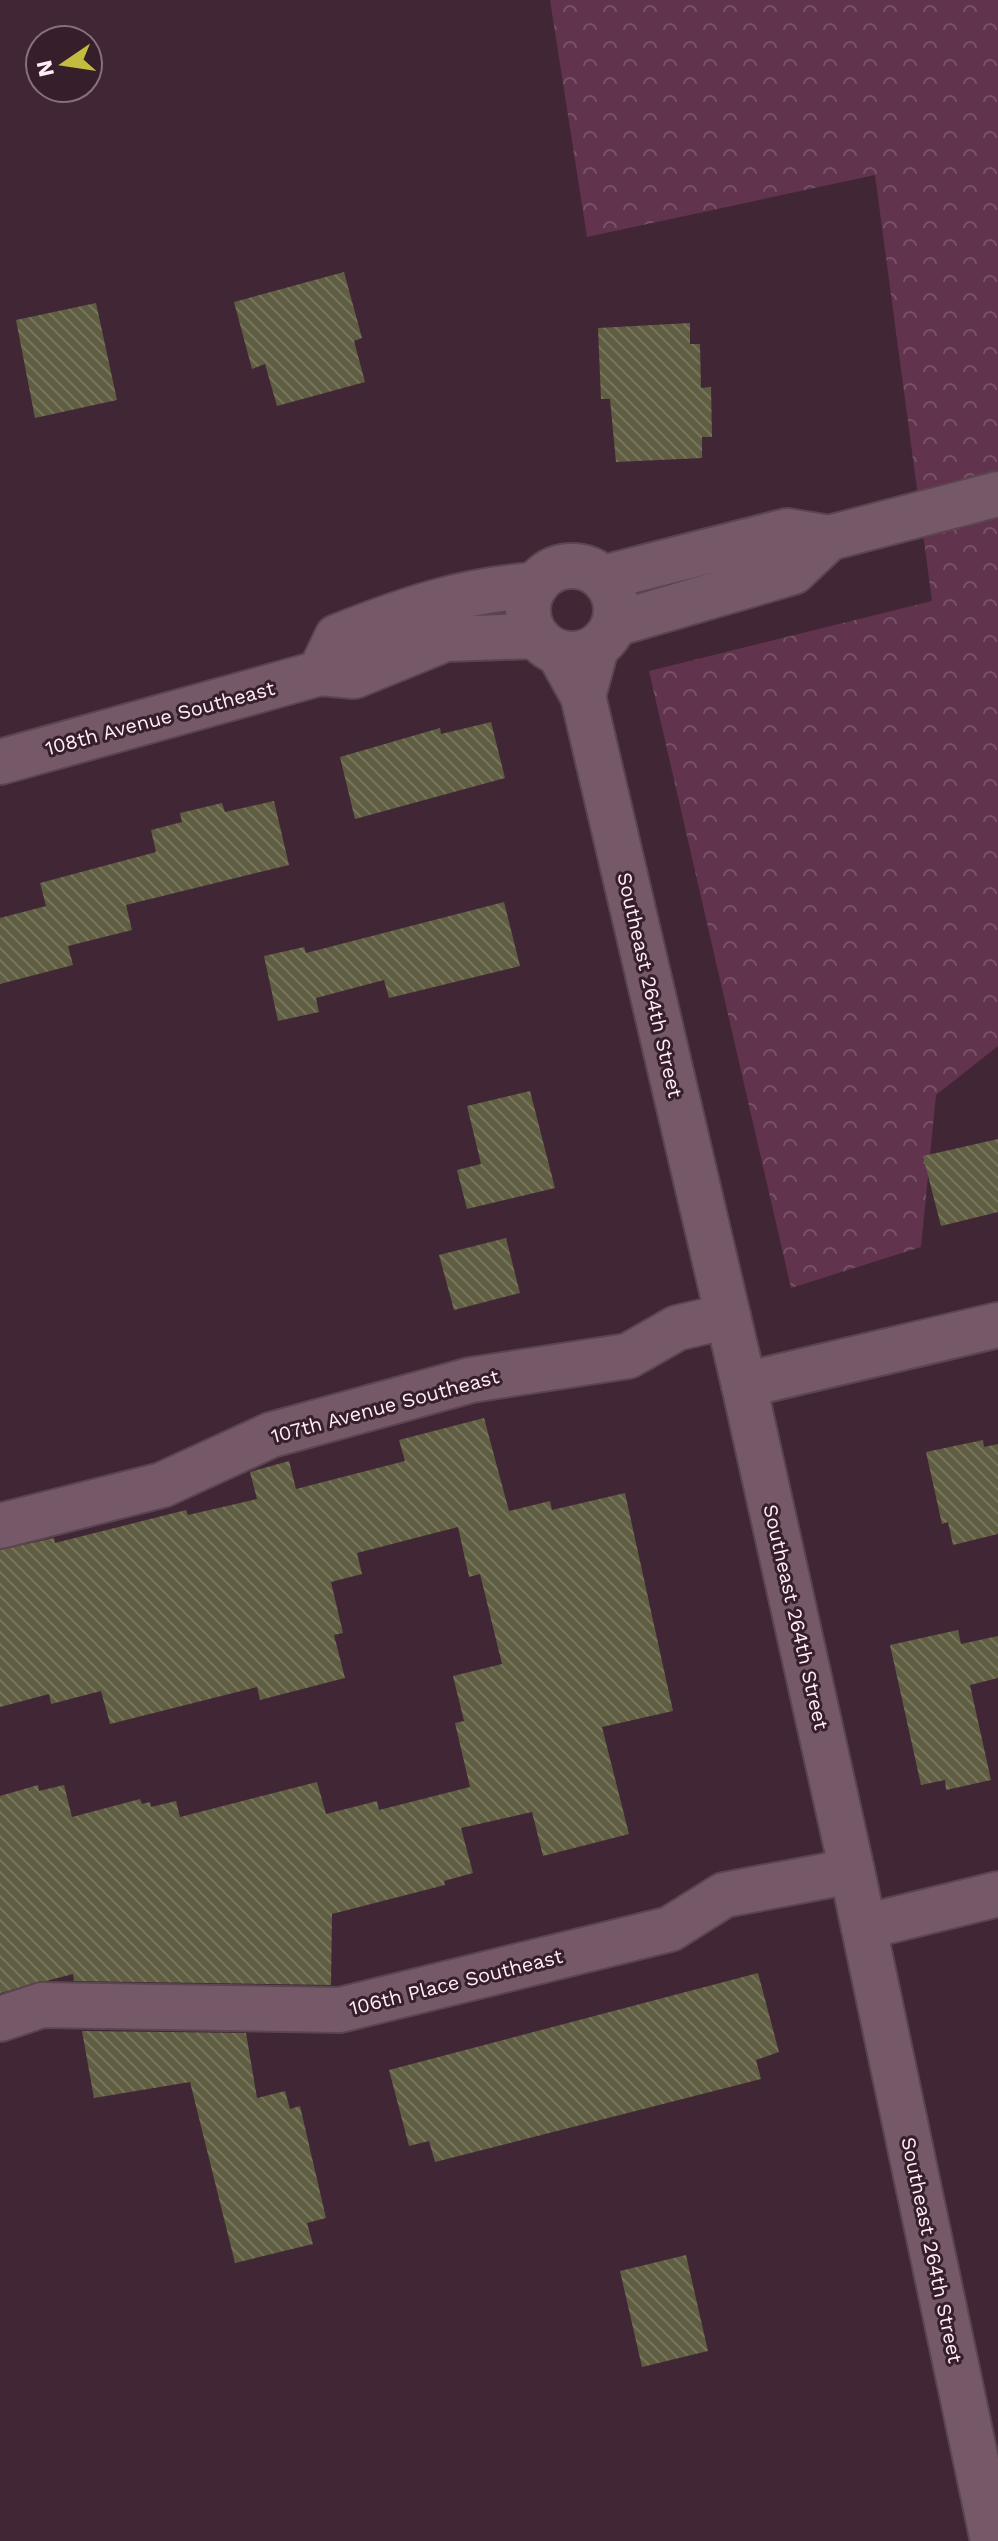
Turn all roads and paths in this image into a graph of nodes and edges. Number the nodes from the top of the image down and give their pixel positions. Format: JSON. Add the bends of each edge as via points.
{"nodes":[{"id":1,"x":998,"y":494,"type":"edge"},
{"id":2,"x":829,"y":538,"type":"junction"},
{"id":3,"x":603,"y":578,"type":"junction"},
{"id":4,"x":536,"y":585,"type":"junction"},
{"id":5,"x":576,"y":640,"type":"junction"},
{"id":6,"x":320,"y":673,"type":"junction"},
{"id":7,"x":0,"y":762,"type":"edge"},
{"id":8,"x":728,"y":1316,"type":"junction"},
{"id":9,"x":998,"y":1325,"type":"edge"},
{"id":10,"x":744,"y":1385,"type":"junction"},
{"id":11,"x":0,"y":1526,"type":"edge"},
{"id":12,"x":852,"y":1871,"type":"junction"},
{"id":13,"x":998,"y":1894,"type":"edge"},
{"id":14,"x":864,"y":1927,"type":"junction"},
{"id":15,"x":0,"y":2019,"type":"edge"},
{"id":16,"x":993,"y":2541,"type":"edge"}],
"edges":[{"from":1,"to":2,"type":"street","name":"108th Avenue Southeast"},
{"from":2,"to":3,"type":"street","name":"108th Avenue Southeast","via":[[787,531]]},
{"from":2,"to":5,"type":"street","name":"108th Avenue Southeast","via":[[793,572]]},
{"from":3,"to":4,"type":"street","via":[[592,570],[567,566]]},
{"from":3,"to":5,"type":"street","via":[[615,600]]},
{"from":4,"to":5,"type":"street","via":[[528,616]]},
{"from":4,"to":6,"type":"street","via":[[415,606],[337,637]]},
{"from":5,"to":6,"type":"street","name":"108th Avenue Southeast","via":[[445,639],[354,676]]},
{"from":5,"to":8,"type":"street","name":"Southeast 264th Street","via":[[583,696]]},
{"from":6,"to":7,"type":"street","name":"108th Avenue Southeast"},
{"from":8,"to":10,"type":"street","name":"Southeast 264th Street"},
{"from":8,"to":11,"type":"street","name":"107th Avenue Southeast","via":[[677,1328],[628,1356],[471,1380],[271,1435],[162,1485]]},
{"from":9,"to":10,"type":"street"},
{"from":10,"to":12,"type":"street","name":"Southeast 264th Street"},
{"from":12,"to":14,"type":"street","name":"Southeast 264th Street"},
{"from":12,"to":15,"type":"street","name":"106th Place Southeast","via":[[724,1895],[670,1929],[340,2010],[42,2005]]},
{"from":13,"to":14,"type":"street"},
{"from":14,"to":16,"type":"street","name":"Southeast 264th Street"}]}
